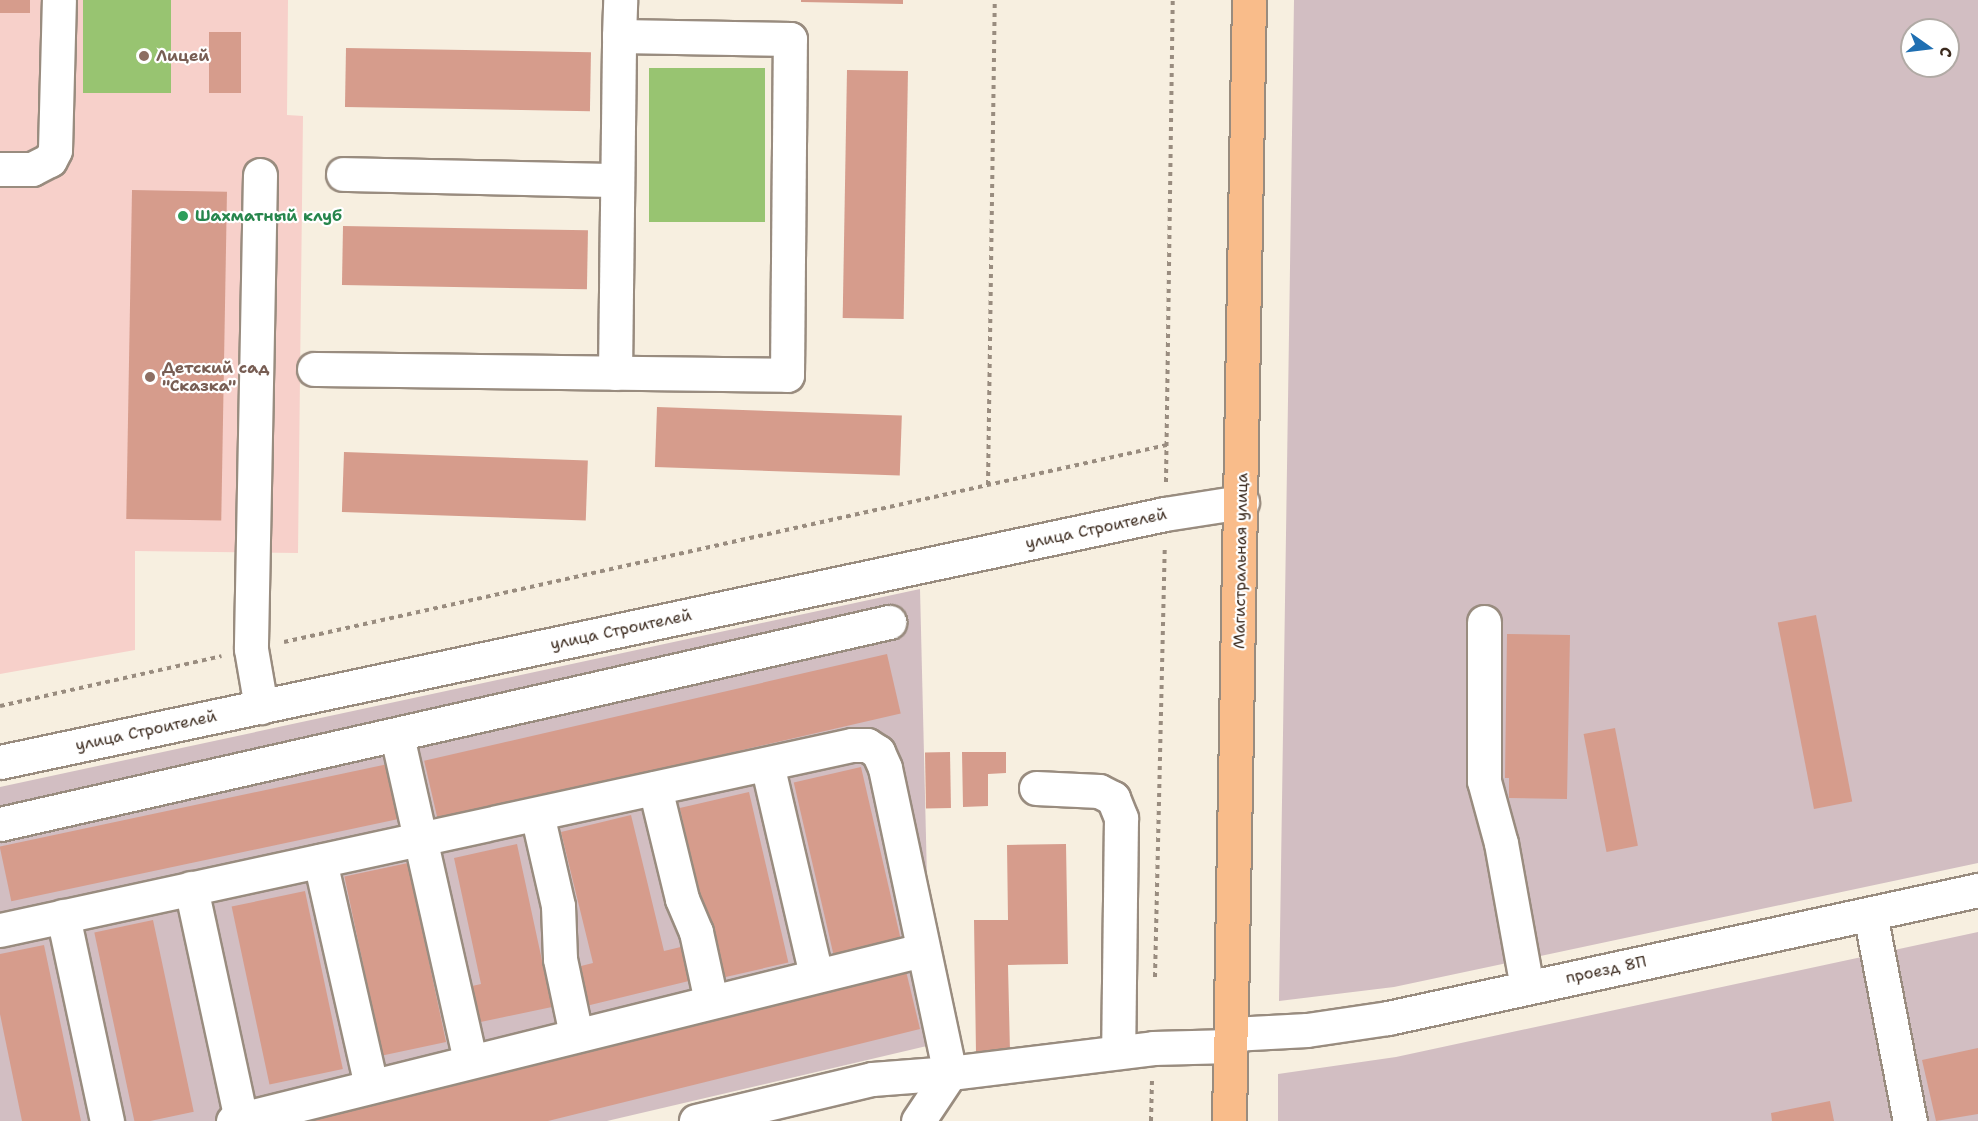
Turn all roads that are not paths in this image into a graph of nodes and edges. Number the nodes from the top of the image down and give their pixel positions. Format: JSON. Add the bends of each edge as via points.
{"nodes":[{"id":1,"x":59,"y":0,"type":"edge"},
{"id":2,"x":620,"y":0,"type":"edge"},
{"id":3,"x":1248,"y":0,"type":"edge"},
{"id":4,"x":619,"y":36,"type":"junction"},
{"id":5,"x":0,"y":169,"type":"edge"},
{"id":6,"x":343,"y":174,"type":"dead end"},
{"id":7,"x":260,"y":176,"type":"dead end"},
{"id":8,"x":617,"y":180,"type":"junction"},
{"id":9,"x":315,"y":369,"type":"dead end"},
{"id":10,"x":615,"y":373,"type":"junction"},
{"id":11,"x":1242,"y":502,"type":"junction"},
{"id":12,"x":889,"y":622,"type":"dead end"},
{"id":13,"x":1484,"y":622,"type":"dead end"},
{"id":14,"x":261,"y":706,"type":"junction"},
{"id":15,"x":397,"y":736,"type":"junction"},
{"id":16,"x":0,"y":762,"type":"edge"},
{"id":17,"x":767,"y":764,"type":"junction"},
{"id":18,"x":655,"y":788,"type":"junction"},
{"id":19,"x":1036,"y":788,"type":"dead end"},
{"id":20,"x":537,"y":814,"type":"junction"},
{"id":21,"x":0,"y":824,"type":"edge"},
{"id":22,"x":420,"y":839,"type":"junction"},
{"id":23,"x":320,"y":861,"type":"junction"},
{"id":24,"x":191,"y":888,"type":"junction"},
{"id":25,"x":1978,"y":890,"type":"edge"},
{"id":26,"x":1870,"y":914,"type":"junction"},
{"id":27,"x":63,"y":916,"type":"junction"},
{"id":28,"x":0,"y":930,"type":"edge"},
{"id":29,"x":922,"y":950,"type":"junction"},
{"id":30,"x":816,"y":975,"type":"junction"},
{"id":31,"x":1527,"y":987,"type":"junction"},
{"id":32,"x":711,"y":1001,"type":"junction"},
{"id":33,"x":576,"y":1034,"type":"junction"},
{"id":34,"x":1231,"y":1040,"type":"junction"},
{"id":35,"x":1118,"y":1052,"type":"junction"},
{"id":36,"x":470,"y":1059,"type":"junction"},
{"id":37,"x":950,"y":1072,"type":"junction"},
{"id":38,"x":371,"y":1085,"type":"junction"},
{"id":39,"x":237,"y":1120,"type":"edge"},
{"id":40,"x":107,"y":1121,"type":"edge"},
{"id":41,"x":696,"y":1121,"type":"edge"},
{"id":42,"x":918,"y":1121,"type":"edge"},
{"id":43,"x":1229,"y":1121,"type":"edge"},
{"id":44,"x":1910,"y":1121,"type":"edge"}],
"edges":[{"from":1,"to":5,"type":"street","via":[[55,150],[50,160],[32,169]]},
{"from":2,"to":4,"type":"street"},
{"from":3,"to":11,"type":"main road","name":"Магистральная улица"},
{"from":4,"to":8,"type":"street"},
{"from":4,"to":10,"type":"street","via":[[790,39],[787,375]]},
{"from":6,"to":8,"type":"street"},
{"from":7,"to":14,"type":"street","via":[[251,649]]},
{"from":8,"to":10,"type":"street"},
{"from":9,"to":10,"type":"street"},
{"from":11,"to":14,"type":"street","name":"улица Строителей","via":[[1165,514]]},
{"from":11,"to":34,"type":"main road","name":"Магистральная улица"},
{"from":12,"to":15,"type":"street"},
{"from":13,"to":31,"type":"street","via":[[1484,781],[1501,843]]},
{"from":14,"to":16,"type":"street","name":"улица Строителей"},
{"from":15,"to":21,"type":"street"},
{"from":15,"to":22,"type":"street"},
{"from":17,"to":18,"type":"street"},
{"from":17,"to":29,"type":"street","via":[[852,745],[867,745],[878,752],[885,768]]},
{"from":17,"to":30,"type":"street"},
{"from":18,"to":20,"type":"street"},
{"from":18,"to":32,"type":"street","via":[[682,899],[696,932]]},
{"from":19,"to":35,"type":"street","via":[[1099,791],[1113,798],[1121,818]]},
{"from":20,"to":22,"type":"street"},
{"from":20,"to":33,"type":"street","via":[[558,906],[560,959]]},
{"from":22,"to":23,"type":"street"},
{"from":22,"to":36,"type":"street"},
{"from":23,"to":24,"type":"street"},
{"from":23,"to":38,"type":"street"},
{"from":24,"to":27,"type":"street"},
{"from":24,"to":39,"type":"street"},
{"from":25,"to":26,"type":"street","name":"проезд 8П"},
{"from":26,"to":31,"type":"street","name":"проезд 8П"},
{"from":26,"to":44,"type":"street"},
{"from":27,"to":28,"type":"street"},
{"from":27,"to":40,"type":"street"},
{"from":29,"to":30,"type":"street"},
{"from":29,"to":37,"type":"street"},
{"from":30,"to":32,"type":"street"},
{"from":31,"to":34,"type":"street","name":"проезд 8П","via":[[1342,1026]]},
{"from":32,"to":33,"type":"street"},
{"from":33,"to":36,"type":"street"},
{"from":34,"to":35,"type":"street","name":"проезд 8П"},
{"from":34,"to":43,"type":"main road","name":"Магистральная улица"},
{"from":35,"to":37,"type":"street","name":"проезд 8П"},
{"from":36,"to":38,"type":"street"},
{"from":37,"to":41,"type":"street","name":"проезд 8П","via":[[872,1079]]},
{"from":37,"to":42,"type":"street"},
{"from":38,"to":39,"type":"street"}]}
